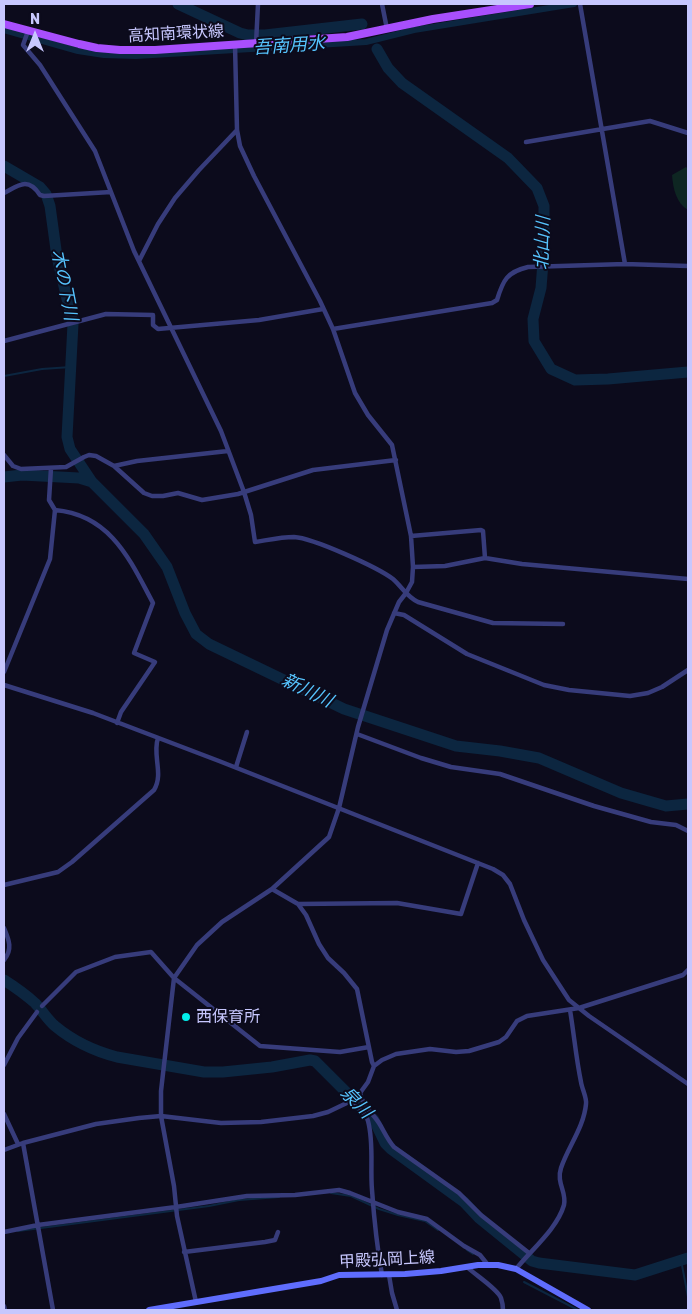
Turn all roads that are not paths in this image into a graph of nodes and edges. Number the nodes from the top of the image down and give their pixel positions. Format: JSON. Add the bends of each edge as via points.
{"nodes":[{"id":1,"x":258,"y":4,"type":"edge"},
{"id":2,"x":382,"y":4,"type":"edge"},
{"id":3,"x":530,"y":4,"type":"edge"},
{"id":4,"x":580,"y":5,"type":"edge"},
{"id":5,"x":4,"y":24,"type":"edge"},
{"id":6,"x":386,"y":30,"type":"junction"},
{"id":7,"x":27,"y":34,"type":"junction"},
{"id":8,"x":256,"y":41,"type":"junction"},
{"id":9,"x":235,"y":49,"type":"junction"},
{"id":10,"x":601,"y":129,"type":"junction"},
{"id":11,"x":237,"y":130,"type":"junction"},
{"id":12,"x":688,"y":133,"type":"edge"},
{"id":13,"x":526,"y":142,"type":"dead end"},
{"id":14,"x":111,"y":192,"type":"junction"},
{"id":15,"x":4,"y":194,"type":"edge"},
{"id":16,"x":139,"y":261,"type":"junction"},
{"id":17,"x":625,"y":264,"type":"junction"},
{"id":18,"x":688,"y":266,"type":"edge"},
{"id":19,"x":323,"y":309,"type":"junction"},
{"id":20,"x":171,"y":328,"type":"junction"},
{"id":21,"x":333,"y":330,"type":"junction"},
{"id":22,"x":4,"y":341,"type":"edge"},
{"id":23,"x":228,"y":451,"type":"junction"},
{"id":24,"x":4,"y":455,"type":"edge"},
{"id":25,"x":396,"y":460,"type":"junction"},
{"id":26,"x":114,"y":466,"type":"junction"},
{"id":27,"x":51,"y":470,"type":"junction"},
{"id":28,"x":244,"y":492,"type":"junction"},
{"id":29,"x":55,"y":510,"type":"junction"},
{"id":30,"x":411,"y":536,"type":"junction"},
{"id":31,"x":485,"y":558,"type":"junction"},
{"id":32,"x":413,"y":567,"type":"junction"},
{"id":33,"x":688,"y":578,"type":"edge"},
{"id":34,"x":406,"y":593,"type":"junction"},
{"id":35,"x":394,"y":613,"type":"junction"},
{"id":36,"x":563,"y":624,"type":"dead end"},
{"id":37,"x":688,"y":670,"type":"edge"},
{"id":38,"x":4,"y":672,"type":"edge"},
{"id":39,"x":4,"y":685,"type":"edge"},
{"id":40,"x":117,"y":723,"type":"junction"},
{"id":41,"x":247,"y":732,"type":"dead end"},
{"id":42,"x":357,"y":734,"type":"junction"},
{"id":43,"x":158,"y":738,"type":"junction"},
{"id":44,"x":236,"y":767,"type":"junction"},
{"id":45,"x":339,"y":808,"type":"junction"},
{"id":46,"x":688,"y":831,"type":"edge"},
{"id":47,"x":478,"y":863,"type":"junction"},
{"id":48,"x":4,"y":885,"type":"edge"},
{"id":49,"x":272,"y":889,"type":"junction"},
{"id":50,"x":298,"y":904,"type":"junction"},
{"id":51,"x":4,"y":928,"type":"edge"},
{"id":52,"x":4,"y":960,"type":"edge"},
{"id":53,"x":688,"y":970,"type":"edge"},
{"id":54,"x":174,"y":978,"type":"junction"},
{"id":55,"x":42,"y":1006,"type":"dead end"},
{"id":56,"x":579,"y":1008,"type":"junction"},
{"id":57,"x":570,"y":1010,"type":"junction"},
{"id":58,"x":37,"y":1012,"type":"dead end"},
{"id":59,"x":369,"y":1047,"type":"junction"},
{"id":60,"x":4,"y":1065,"type":"edge"},
{"id":61,"x":374,"y":1066,"type":"junction"},
{"id":62,"x":688,"y":1084,"type":"edge"},
{"id":63,"x":360,"y":1093,"type":"junction"},
{"id":64,"x":350,"y":1102,"type":"junction"},
{"id":65,"x":4,"y":1114,"type":"edge"},
{"id":66,"x":161,"y":1116,"type":"junction"},
{"id":67,"x":20,"y":1144,"type":"junction"},
{"id":68,"x":4,"y":1150,"type":"edge"},
{"id":69,"x":374,"y":1206,"type":"junction"},
{"id":70,"x":176,"y":1208,"type":"junction"},
{"id":71,"x":38,"y":1228,"type":"junction"},
{"id":72,"x":4,"y":1232,"type":"edge"},
{"id":73,"x":278,"y":1232,"type":"dead end"},
{"id":74,"x":184,"y":1252,"type":"junction"},
{"id":75,"x":527,"y":1256,"type":"junction"},
{"id":76,"x":488,"y":1265,"type":"junction"},
{"id":77,"x":467,"y":1267,"type":"junction"},
{"id":78,"x":516,"y":1269,"type":"junction"},
{"id":79,"x":386,"y":1275,"type":"junction"},
{"id":80,"x":196,"y":1302,"type":"junction"},
{"id":81,"x":4,"y":1306,"type":"edge"},
{"id":82,"x":5,"y":1310,"type":"edge"},
{"id":83,"x":53,"y":1310,"type":"edge"},
{"id":84,"x":149,"y":1310,"type":"edge"},
{"id":85,"x":397,"y":1310,"type":"edge"},
{"id":86,"x":503,"y":1310,"type":"edge"},
{"id":87,"x":588,"y":1310,"type":"edge"}],
"edges":[{"from":1,"to":8,"type":"street"},
{"from":2,"to":6,"type":"street"},
{"from":3,"to":6,"type":"main road","name":"高知南環状線"},
{"from":4,"to":10,"type":"street"},
{"from":5,"to":7,"type":"main road","name":"高知南環状線"},
{"from":6,"to":8,"type":"main road","name":"高知南環状線","via":[[347,37]]},
{"from":7,"to":9,"type":"main road","name":"高知南環状線","via":[[120,50]]},
{"from":7,"to":14,"type":"street","via":[[23,45],[40,65],[95,151]]},
{"from":8,"to":9,"type":"main road","name":"高知南環状線"},
{"from":9,"to":11,"type":"street"},
{"from":10,"to":12,"type":"street","via":[[650,121]]},
{"from":10,"to":13,"type":"street"},
{"from":10,"to":17,"type":"street"},
{"from":11,"to":16,"type":"street","via":[[175,198]]},
{"from":11,"to":19,"type":"street","via":[[244,156]]},
{"from":14,"to":15,"type":"street","via":[[44,196],[27,183]]},
{"from":14,"to":16,"type":"street"},
{"from":16,"to":20,"type":"street"},
{"from":17,"to":18,"type":"street"},
{"from":17,"to":21,"type":"street","via":[[515,270],[508,275],[498,300],[492,303]]},
{"from":19,"to":20,"type":"street","via":[[258,320]]},
{"from":19,"to":21,"type":"street"},
{"from":20,"to":22,"type":"street","via":[[158,329],[153,325],[153,315],[115,313],[68,322]]},
{"from":20,"to":23,"type":"street"},
{"from":21,"to":25,"type":"street","via":[[351,384],[368,415],[392,445]]},
{"from":23,"to":26,"type":"street"},
{"from":23,"to":28,"type":"street"},
{"from":24,"to":27,"type":"street","via":[[21,470]]},
{"from":25,"to":28,"type":"street","via":[[314,470]]},
{"from":25,"to":30,"type":"street"},
{"from":26,"to":27,"type":"street","via":[[89,455],[74,464]]},
{"from":26,"to":28,"type":"street","via":[[144,493],[152,496],[178,493],[202,500]]},
{"from":27,"to":29,"type":"street","via":[[49,500]]},
{"from":28,"to":34,"type":"street","via":[[255,542],[292,537],[305,539],[373,568],[393,580]]},
{"from":29,"to":38,"type":"street","via":[[47,570]]},
{"from":29,"to":40,"type":"street","via":[[94,522],[116,540],[153,603],[134,653],[155,662]]},
{"from":30,"to":31,"type":"street","via":[[481,530]]},
{"from":30,"to":32,"type":"street"},
{"from":31,"to":32,"type":"street","via":[[445,566]]},
{"from":31,"to":33,"type":"street"},
{"from":32,"to":34,"type":"street","via":[[412,582]]},
{"from":34,"to":35,"type":"street"},
{"from":34,"to":36,"type":"street","via":[[418,602],[493,622]]},
{"from":35,"to":37,"type":"street","via":[[404,615],[467,654],[544,685],[569,690],[630,696],[648,693]]},
{"from":35,"to":42,"type":"street"},
{"from":39,"to":40,"type":"street"},
{"from":40,"to":43,"type":"street"},
{"from":41,"to":44,"type":"street"},
{"from":42,"to":45,"type":"street"},
{"from":42,"to":46,"type":"street","via":[[421,758],[500,774],[594,806],[651,822],[676,825]]},
{"from":43,"to":44,"type":"street"},
{"from":43,"to":48,"type":"street","via":[[155,751],[159,777],[154,790],[58,872]]},
{"from":44,"to":45,"type":"street"},
{"from":45,"to":47,"type":"street"},
{"from":45,"to":49,"type":"street","via":[[329,838]]},
{"from":47,"to":50,"type":"street","via":[[461,914],[397,904]]},
{"from":47,"to":56,"type":"street","via":[[503,875],[510,884],[543,960],[569,1000]]},
{"from":49,"to":50,"type":"street"},
{"from":49,"to":54,"type":"street","via":[[222,922],[197,945]]},
{"from":50,"to":59,"type":"street","via":[[328,958],[357,989]]},
{"from":51,"to":52,"type":"street","via":[[10,948]]},
{"from":53,"to":56,"type":"street","via":[[683,975]]},
{"from":54,"to":55,"type":"street","via":[[151,952],[115,957],[76,972]]},
{"from":54,"to":59,"type":"street","via":[[260,1046],[340,1052]]},
{"from":54,"to":66,"type":"street"},
{"from":56,"to":57,"type":"street"},
{"from":56,"to":62,"type":"street"},
{"from":57,"to":61,"type":"street","via":[[527,1016],[517,1021],[499,1042],[469,1051],[430,1048],[396,1054]]},
{"from":57,"to":75,"type":"street","via":[[586,1103],[582,1121],[561,1169],[559,1179],[564,1205],[550,1231]]},
{"from":58,"to":60,"type":"street"},
{"from":59,"to":61,"type":"street"},
{"from":61,"to":63,"type":"street"},
{"from":63,"to":64,"type":"street"},
{"from":63,"to":75,"type":"street","via":[[365,1107],[374,1115],[394,1147],[459,1193]]},
{"from":64,"to":66,"type":"street","via":[[313,1116],[261,1122],[222,1123]]},
{"from":64,"to":69,"type":"street","via":[[368,1119]]},
{"from":65,"to":67,"type":"street"},
{"from":66,"to":67,"type":"street","via":[[96,1124]]},
{"from":66,"to":70,"type":"street"},
{"from":67,"to":68,"type":"street"},
{"from":67,"to":71,"type":"street"},
{"from":69,"to":70,"type":"street","via":[[339,1190],[248,1196]]},
{"from":69,"to":76,"type":"street","via":[[427,1219],[480,1255]]},
{"from":69,"to":79,"type":"street"},
{"from":70,"to":71,"type":"street"},
{"from":70,"to":74,"type":"street"},
{"from":71,"to":72,"type":"street"},
{"from":71,"to":83,"type":"street"},
{"from":73,"to":74,"type":"street","via":[[275,1240]]},
{"from":74,"to":80,"type":"street"},
{"from":75,"to":78,"type":"street"},
{"from":76,"to":77,"type":"main road","name":"甲殿弘岡上線"},
{"from":76,"to":78,"type":"main road","name":"甲殿弘岡上線"},
{"from":77,"to":79,"type":"main road","name":"甲殿弘岡上線"},
{"from":77,"to":86,"type":"street","via":[[498,1292]]},
{"from":78,"to":87,"type":"main road","name":"甲殿弘岡上線"},
{"from":79,"to":80,"type":"main road","name":"甲殿弘岡上線","via":[[339,1275],[321,1281]]},
{"from":79,"to":85,"type":"street"},
{"from":80,"to":84,"type":"main road","name":"甲殿弘岡上線"},
{"from":81,"to":82,"type":"street"}]}
